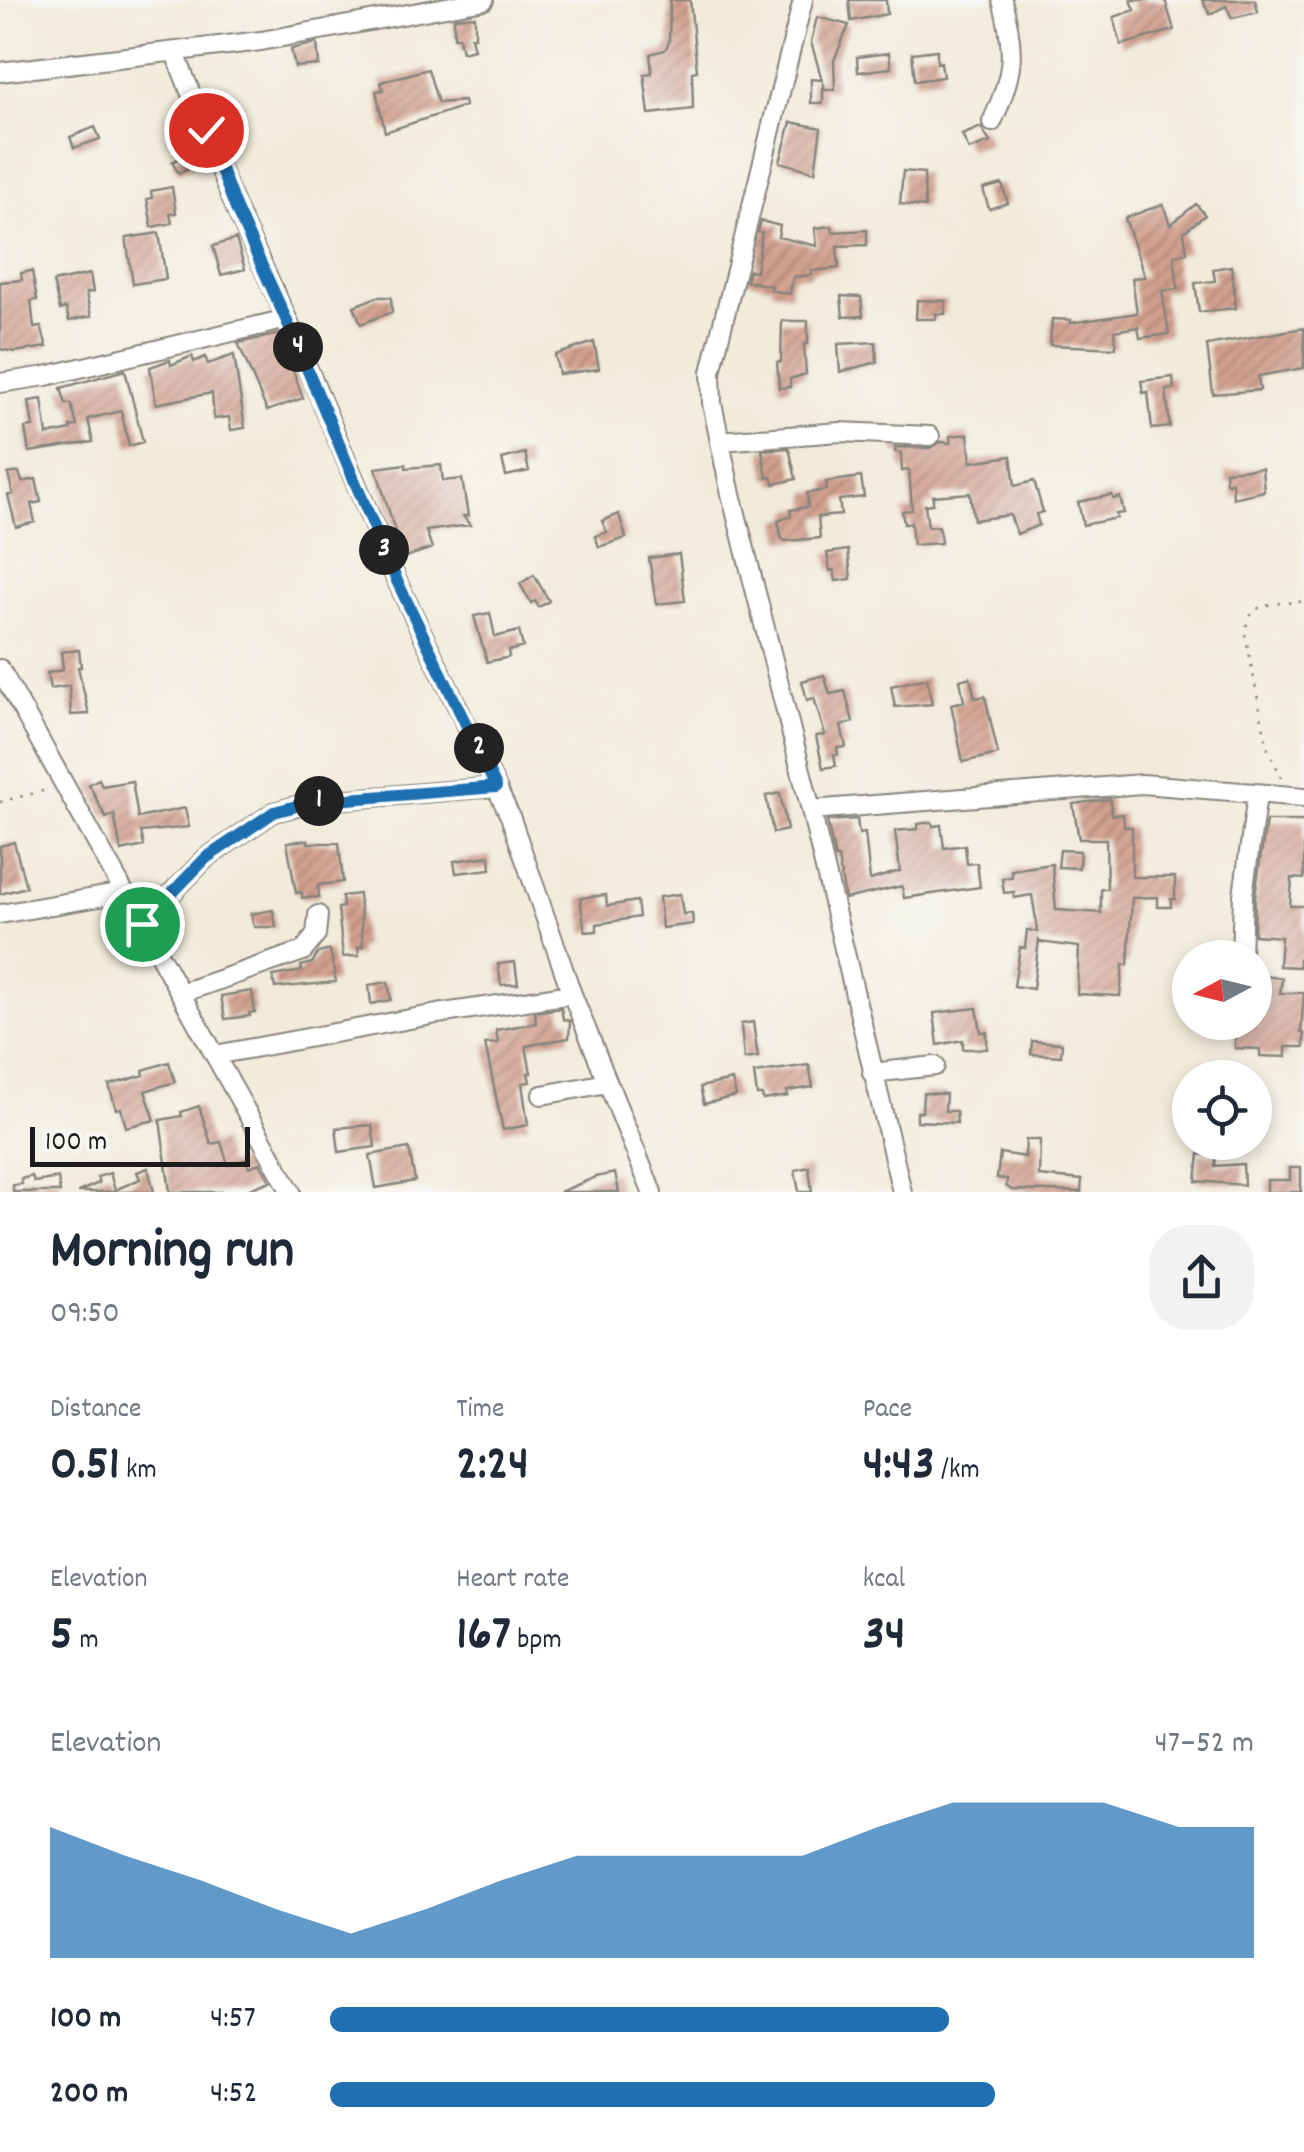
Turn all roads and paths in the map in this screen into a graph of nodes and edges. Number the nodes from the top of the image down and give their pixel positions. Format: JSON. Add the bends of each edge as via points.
{"nodes":[{"id":1,"x":484,"y":0,"type":"edge"},
{"id":2,"x":802,"y":0,"type":"edge"},
{"id":3,"x":1002,"y":0,"type":"edge"},
{"id":4,"x":175,"y":52,"type":"junction"},
{"id":5,"x":0,"y":72,"type":"edge"},
{"id":6,"x":992,"y":122,"type":"dead end"},
{"id":7,"x":286,"y":319,"type":"junction"},
{"id":8,"x":0,"y":383,"type":"edge"},
{"id":9,"x":930,"y":436,"type":"dead end"},
{"id":10,"x":720,"y":441,"type":"junction"},
{"id":11,"x":1304,"y":602,"type":"edge"},
{"id":12,"x":0,"y":669,"type":"edge"},
{"id":13,"x":63,"y":785,"type":"junction"},
{"id":14,"x":496,"y":787,"type":"junction"},
{"id":15,"x":1257,"y":795,"type":"junction"},
{"id":16,"x":1301,"y":797,"type":"edge"},
{"id":17,"x":0,"y":802,"type":"edge"},
{"id":18,"x":811,"y":810,"type":"junction"},
{"id":19,"x":123,"y":893,"type":"junction"},
{"id":20,"x":0,"y":914,"type":"edge"},
{"id":21,"x":318,"y":916,"type":"dead end"},
{"id":22,"x":142,"y":924,"type":"junction"},
{"id":23,"x":1242,"y":940,"type":"edge"},
{"id":24,"x":181,"y":993,"type":"junction"},
{"id":25,"x":572,"y":994,"type":"junction"},
{"id":26,"x":215,"y":1055,"type":"junction"},
{"id":27,"x":935,"y":1066,"type":"dead end"},
{"id":28,"x":872,"y":1073,"type":"junction"},
{"id":29,"x":607,"y":1083,"type":"junction"},
{"id":30,"x":542,"y":1095,"type":"dead end"},
{"id":31,"x":285,"y":1190,"type":"edge"},
{"id":32,"x":652,"y":1192,"type":"edge"},
{"id":33,"x":902,"y":1192,"type":"edge"}],
"edges":[{"from":1,"to":4,"type":"street"},
{"from":2,"to":10,"type":"street","via":[[711,372]]},
{"from":3,"to":6,"type":"street","via":[[1012,66]]},
{"from":4,"to":5,"type":"street"},
{"from":4,"to":7,"type":"street"},
{"from":7,"to":8,"type":"street"},
{"from":7,"to":14,"type":"street","via":[[397,581]]},
{"from":9,"to":10,"type":"street","via":[[840,432]]},
{"from":10,"to":18,"type":"street"},
{"from":11,"to":16,"type":"path","via":[[1256,609],[1245,633],[1271,760]]},
{"from":12,"to":13,"type":"street"},
{"from":13,"to":17,"type":"path"},
{"from":13,"to":19,"type":"street"},
{"from":14,"to":22,"type":"street","via":[[312,802],[274,812],[206,858]]},
{"from":14,"to":25,"type":"street"},
{"from":15,"to":16,"type":"street"},
{"from":15,"to":18,"type":"street","via":[[1142,784]]},
{"from":15,"to":23,"type":"street"},
{"from":18,"to":28,"type":"street"},
{"from":19,"to":20,"type":"street"},
{"from":19,"to":22,"type":"street"},
{"from":21,"to":24,"type":"street","via":[[316,935],[303,950]]},
{"from":22,"to":24,"type":"street"},
{"from":24,"to":26,"type":"street"},
{"from":25,"to":26,"type":"street"},
{"from":25,"to":29,"type":"street"},
{"from":26,"to":31,"type":"street"},
{"from":27,"to":28,"type":"street"},
{"from":28,"to":33,"type":"street"},
{"from":29,"to":30,"type":"street"},
{"from":29,"to":32,"type":"street"}]}
